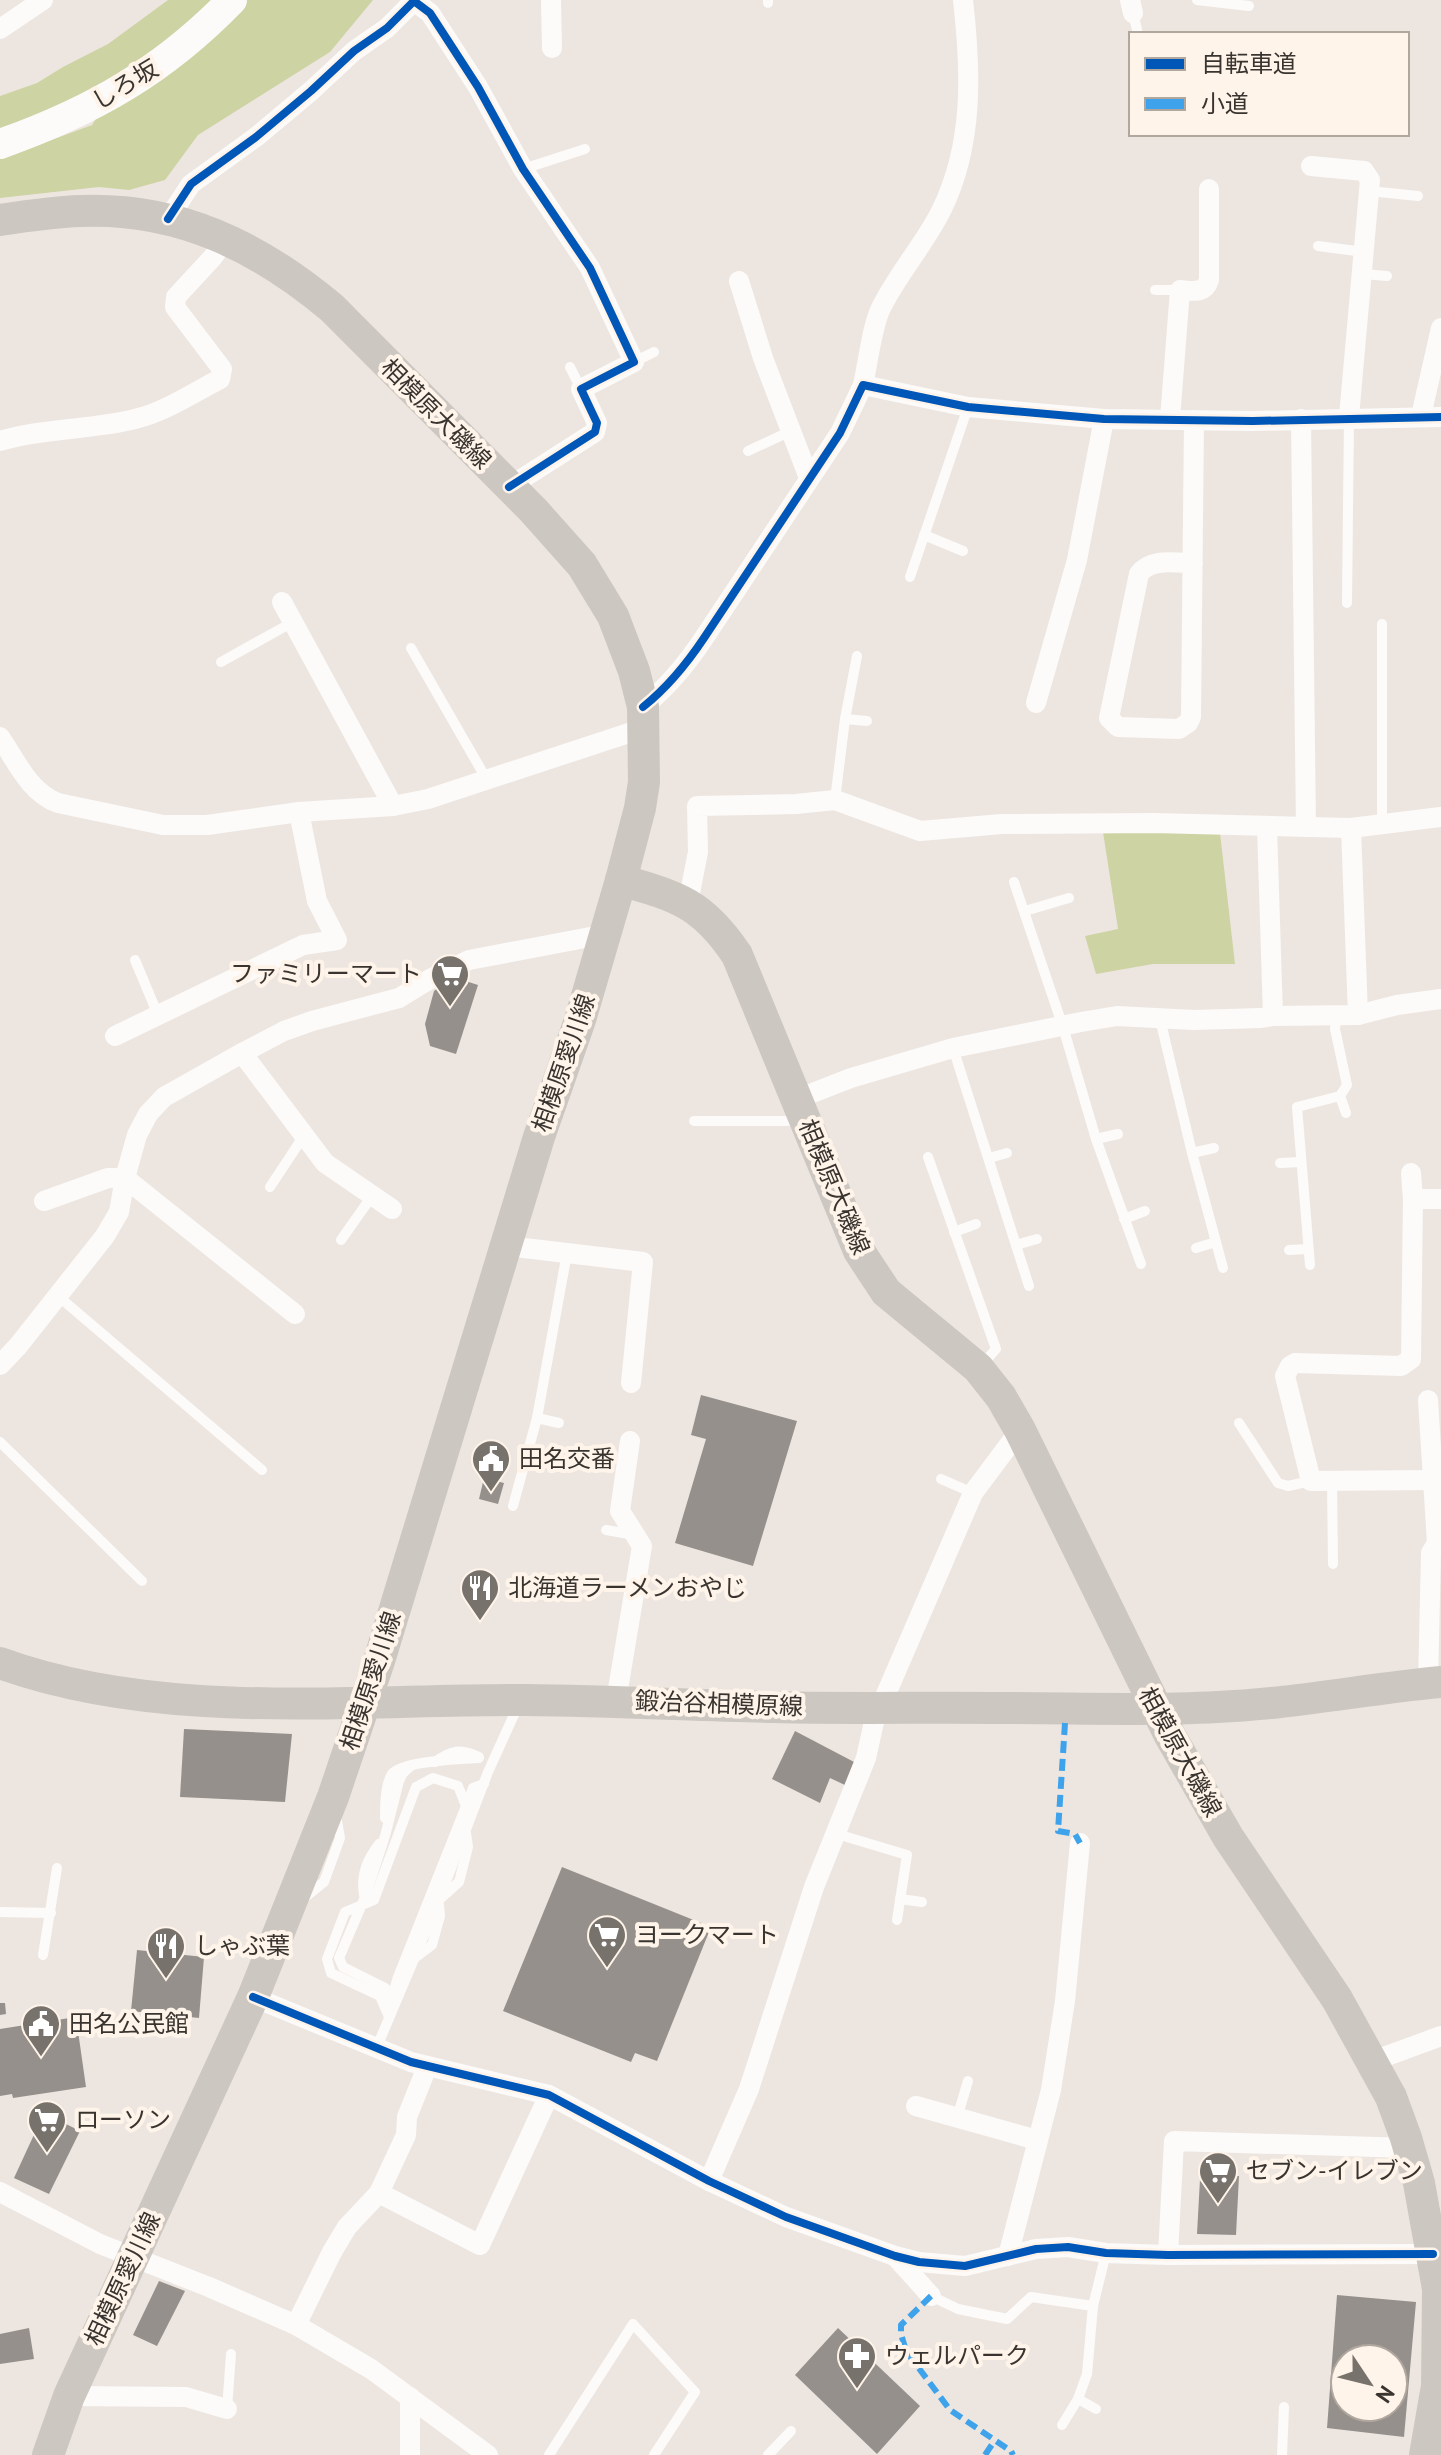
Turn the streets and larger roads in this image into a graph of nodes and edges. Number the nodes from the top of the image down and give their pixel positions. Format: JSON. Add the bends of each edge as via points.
{"nodes":[{"id":1,"x":43,"y":0,"type":"edge"},
{"id":2,"x":232,"y":0,"type":"edge"},
{"id":3,"x":415,"y":0,"type":"edge"},
{"id":4,"x":551,"y":0,"type":"edge"},
{"id":5,"x":963,"y":0,"type":"edge"},
{"id":6,"x":0,"y":29,"type":"edge"},
{"id":7,"x":552,"y":48,"type":"dead end"},
{"id":8,"x":0,"y":144,"type":"edge"},
{"id":9,"x":1311,"y":166,"type":"dead end"},
{"id":10,"x":1209,"y":189,"type":"dead end"},
{"id":11,"x":168,"y":219,"type":"junction"},
{"id":12,"x":0,"y":220,"type":"edge"},
{"id":13,"x":226,"y":239,"type":"junction"},
{"id":14,"x":739,"y":281,"type":"dead end"},
{"id":15,"x":1441,"y":328,"type":"edge"},
{"id":16,"x":863,"y":385,"type":"junction"},
{"id":17,"x":1349,"y":417,"type":"junction"},
{"id":18,"x":1431,"y":417,"type":"edge"},
{"id":19,"x":1104,"y":419,"type":"junction"},
{"id":20,"x":1170,"y":419,"type":"junction"},
{"id":21,"x":1301,"y":419,"type":"junction"},
{"id":22,"x":1194,"y":420,"type":"junction"},
{"id":23,"x":0,"y":441,"type":"edge"},
{"id":24,"x":809,"y":478,"type":"junction"},
{"id":25,"x":509,"y":487,"type":"junction"},
{"id":26,"x":1193,"y":563,"type":"junction"},
{"id":27,"x":282,"y":602,"type":"dead end"},
{"id":28,"x":1036,"y":703,"type":"dead end"},
{"id":29,"x":643,"y":718,"type":"junction"},
{"id":30,"x":0,"y":737,"type":"edge"},
{"id":31,"x":393,"y":806,"type":"junction"},
{"id":32,"x":299,"y":812,"type":"junction"},
{"id":33,"x":1441,"y":817,"type":"edge"},
{"id":34,"x":1267,"y":827,"type":"junction"},
{"id":35,"x":1306,"y":827,"type":"junction"},
{"id":36,"x":1351,"y":828,"type":"junction"},
{"id":37,"x":621,"y":880,"type":"junction"},
{"id":38,"x":688,"y":903,"type":"junction"},
{"id":39,"x":606,"y":934,"type":"junction"},
{"id":40,"x":1441,"y":999,"type":"edge"},
{"id":41,"x":1358,"y":1015,"type":"junction"},
{"id":42,"x":1273,"y":1016,"type":"junction"},
{"id":43,"x":115,"y":1036,"type":"dead end"},
{"id":44,"x":242,"y":1053,"type":"junction"},
{"id":45,"x":800,"y":1108,"type":"junction"},
{"id":46,"x":1411,"y":1173,"type":"dead end"},
{"id":47,"x":125,"y":1178,"type":"junction"},
{"id":48,"x":1413,"y":1199,"type":"junction"},
{"id":49,"x":1441,"y":1199,"type":"edge"},
{"id":50,"x":44,"y":1201,"type":"dead end"},
{"id":51,"x":392,"y":1209,"type":"dead end"},
{"id":52,"x":507,"y":1246,"type":"junction"},
{"id":53,"x":295,"y":1314,"type":"dead end"},
{"id":54,"x":0,"y":1365,"type":"edge"},
{"id":55,"x":631,"y":1383,"type":"dead end"},
{"id":56,"x":1428,"y":1400,"type":"dead end"},
{"id":57,"x":1020,"y":1430,"type":"junction"},
{"id":58,"x":630,"y":1441,"type":"dead end"},
{"id":59,"x":1432,"y":1480,"type":"junction"},
{"id":60,"x":1439,"y":1543,"type":"edge"},
{"id":61,"x":0,"y":1663,"type":"edge"},
{"id":62,"x":1434,"y":1683,"type":"edge"},
{"id":63,"x":616,"y":1701,"type":"junction"},
{"id":64,"x":365,"y":1702,"type":"junction"},
{"id":65,"x":880,"y":1707,"type":"junction"},
{"id":66,"x":1154,"y":1707,"type":"junction"},
{"id":67,"x":1080,"y":1843,"type":"dead end"},
{"id":68,"x":253,"y":1997,"type":"junction"},
{"id":69,"x":1441,"y":2036,"type":"edge"},
{"id":70,"x":1373,"y":2061,"type":"junction"},
{"id":71,"x":427,"y":2067,"type":"junction"},
{"id":72,"x":549,"y":2095,"type":"junction"},
{"id":73,"x":916,"y":2106,"type":"dead end"},
{"id":74,"x":1037,"y":2140,"type":"junction"},
{"id":75,"x":1409,"y":2148,"type":"junction"},
{"id":76,"x":709,"y":2181,"type":"junction"},
{"id":77,"x":0,"y":2192,"type":"edge"},
{"id":78,"x":379,"y":2193,"type":"junction"},
{"id":79,"x":1433,"y":2254,"type":"junction"},
{"id":80,"x":1168,"y":2255,"type":"junction"},
{"id":81,"x":895,"y":2256,"type":"junction"},
{"id":82,"x":1008,"y":2256,"type":"junction"},
{"id":83,"x":133,"y":2258,"type":"junction"},
{"id":84,"x":931,"y":2296,"type":"road end"},
{"id":85,"x":296,"y":2325,"type":"junction"},
{"id":86,"x":69,"y":2396,"type":"junction"},
{"id":87,"x":410,"y":2397,"type":"junction"},
{"id":88,"x":227,"y":2409,"type":"road end"},
{"id":89,"x":48,"y":2455,"type":"edge"},
{"id":90,"x":410,"y":2455,"type":"edge"},
{"id":91,"x":488,"y":2455,"type":"edge"},
{"id":92,"x":1425,"y":2455,"type":"edge"}],
"edges":[{"from":1,"to":6,"type":"street"},
{"from":2,"to":8,"type":"street","name":"しろ坂","via":[[205,28],[137,80],[81,112]]},
{"from":3,"to":11,"type":"street","via":[[256,137],[191,184]]},
{"from":3,"to":25,"type":"street","via":[[430,13],[470,74],[523,169],[590,268],[634,362],[581,389],[597,423],[595,432]]},
{"from":4,"to":7,"type":"street"},
{"from":5,"to":16,"type":"street","via":[[969,89],[962,155],[942,209],[880,310]]},
{"from":9,"to":17,"type":"street","via":[[1364,171],[1370,180]]},
{"from":10,"to":20,"type":"street","via":[[1209,280],[1198,291],[1180,290]]},
{"from":11,"to":12,"type":"main road","name":"相模原大磯線","via":[[84,210]]},
{"from":11,"to":13,"type":"main road","name":"相模原大磯線"},
{"from":13,"to":23,"type":"street","via":[[176,297],[175,307],[222,369],[220,379],[138,419]]},
{"from":13,"to":25,"type":"main road","name":"相模原大磯線","via":[[275,264],[332,308]]},
{"from":14,"to":24,"type":"street"},
{"from":15,"to":18,"type":"street"},
{"from":16,"to":19,"type":"street","via":[[968,407]]},
{"from":16,"to":24,"type":"street","via":[[840,433]]},
{"from":17,"to":18,"type":"street"},
{"from":17,"to":21,"type":"street"},
{"from":19,"to":20,"type":"street"},
{"from":19,"to":28,"type":"street","via":[[1077,560]]},
{"from":20,"to":22,"type":"street"},
{"from":21,"to":22,"type":"street"},
{"from":21,"to":35,"type":"street"},
{"from":22,"to":26,"type":"street"},
{"from":24,"to":29,"type":"street","via":[[683,669]]},
{"from":25,"to":29,"type":"main road","name":"相模原大磯線","via":[[566,546],[600,593],[624,640]]},
{"from":26,"to":26,"type":"street","via":[[1191,717],[1179,729],[1118,727],[1109,718],[1139,574],[1154,563]]},
{"from":27,"to":31,"type":"street"},
{"from":29,"to":31,"type":"street","via":[[621,738]]},
{"from":29,"to":37,"type":"main road","name":"相模原大磯線","via":[[644,782]]},
{"from":30,"to":32,"type":"street","via":[[35,790],[58,803],[163,825],[207,825]]},
{"from":31,"to":32,"type":"street"},
{"from":32,"to":43,"type":"street","via":[[317,901],[337,940],[303,945]]},
{"from":33,"to":36,"type":"street"},
{"from":34,"to":35,"type":"street"},
{"from":34,"to":38,"type":"street","via":[[1002,824],[920,831],[835,800],[697,806],[698,852]]},
{"from":34,"to":42,"type":"street"},
{"from":35,"to":36,"type":"street"},
{"from":36,"to":41,"type":"street"},
{"from":37,"to":38,"type":"main road","name":"相模原大磯線"},
{"from":37,"to":39,"type":"main road","name":"相模原愛川線"},
{"from":38,"to":45,"type":"main road","name":"相模原大磯線","via":[[714,924],[737,955]]},
{"from":39,"to":44,"type":"street","via":[[469,960],[399,998],[312,1021]]},
{"from":39,"to":52,"type":"main road","name":"相模原愛川線"},
{"from":40,"to":41,"type":"street"},
{"from":41,"to":42,"type":"street"},
{"from":42,"to":45,"type":"street","via":[[1117,1016],[953,1048],[851,1078]]},
{"from":44,"to":47,"type":"street","via":[[164,1097],[148,1114]]},
{"from":44,"to":51,"type":"street","via":[[325,1163]]},
{"from":45,"to":57,"type":"main road","name":"相模原大磯線","via":[[874,1276],[886,1292],[978,1368]]},
{"from":46,"to":48,"type":"street"},
{"from":47,"to":50,"type":"street","via":[[108,1178]]},
{"from":47,"to":53,"type":"street"},
{"from":47,"to":54,"type":"street","via":[[119,1212],[105,1236]]},
{"from":48,"to":49,"type":"street"},
{"from":48,"to":59,"type":"street","via":[[1409,1362],[1295,1363],[1285,1376],[1311,1481]]},
{"from":52,"to":55,"type":"street","via":[[643,1262]]},
{"from":52,"to":64,"type":"main road","name":"相模原愛川線"},
{"from":56,"to":59,"type":"street"},
{"from":57,"to":65,"type":"street","via":[[973,1493]]},
{"from":57,"to":66,"type":"main road","name":"相模原大磯線"},
{"from":58,"to":63,"type":"street","via":[[620,1511],[642,1546]]},
{"from":59,"to":60,"type":"street"},
{"from":60,"to":62,"type":"street","via":[[1431,1553]]},
{"from":61,"to":64,"type":"main road","name":"鍛冶谷相模原線","via":[[121,1694]]},
{"from":62,"to":66,"type":"main road","name":"鍛冶谷相模原線","via":[[1273,1703]]},
{"from":63,"to":64,"type":"main road","name":"鍛冶谷相模原線"},
{"from":63,"to":65,"type":"main road","name":"鍛冶谷相模原線"},
{"from":64,"to":68,"type":"main road","name":"相模原愛川線"},
{"from":65,"to":66,"type":"main road","name":"鍛冶谷相模原線"},
{"from":65,"to":76,"type":"street","via":[[866,1758],[814,1887],[749,2089]]},
{"from":66,"to":70,"type":"main road","name":"相模原大磯線","via":[[1228,1837]]},
{"from":67,"to":74,"type":"street","via":[[1065,2001]]},
{"from":68,"to":71,"type":"street"},
{"from":68,"to":83,"type":"main road","name":"相模原愛川線"},
{"from":69,"to":70,"type":"street"},
{"from":70,"to":75,"type":"main road","name":"相模原大磯線"},
{"from":71,"to":72,"type":"street"},
{"from":71,"to":78,"type":"street","via":[[407,2117],[406,2135]]},
{"from":72,"to":76,"type":"street"},
{"from":72,"to":78,"type":"street","via":[[480,2245]]},
{"from":73,"to":74,"type":"street"},
{"from":74,"to":82,"type":"street"},
{"from":75,"to":79,"type":"main road","name":"相模原大磯線","via":[[1432,2213]]},
{"from":75,"to":80,"type":"street","via":[[1174,2141]]},
{"from":76,"to":81,"type":"street","via":[[786,2217]]},
{"from":77,"to":83,"type":"street"},
{"from":78,"to":85,"type":"street","via":[[339,2239]]},
{"from":79,"to":80,"type":"street"},
{"from":79,"to":92,"type":"main road","name":"相模原大磯線","via":[[1437,2386]]},
{"from":80,"to":82,"type":"street","via":[[1068,2247]]},
{"from":81,"to":82,"type":"street","via":[[965,2266]]},
{"from":81,"to":84,"type":"street"},
{"from":83,"to":85,"type":"street"},
{"from":83,"to":86,"type":"main road","name":"相模原愛川線"},
{"from":85,"to":87,"type":"street"},
{"from":86,"to":88,"type":"street","via":[[186,2397]]},
{"from":86,"to":89,"type":"main road","name":"相模原愛川線"},
{"from":87,"to":90,"type":"street"},
{"from":87,"to":91,"type":"street"}]}
